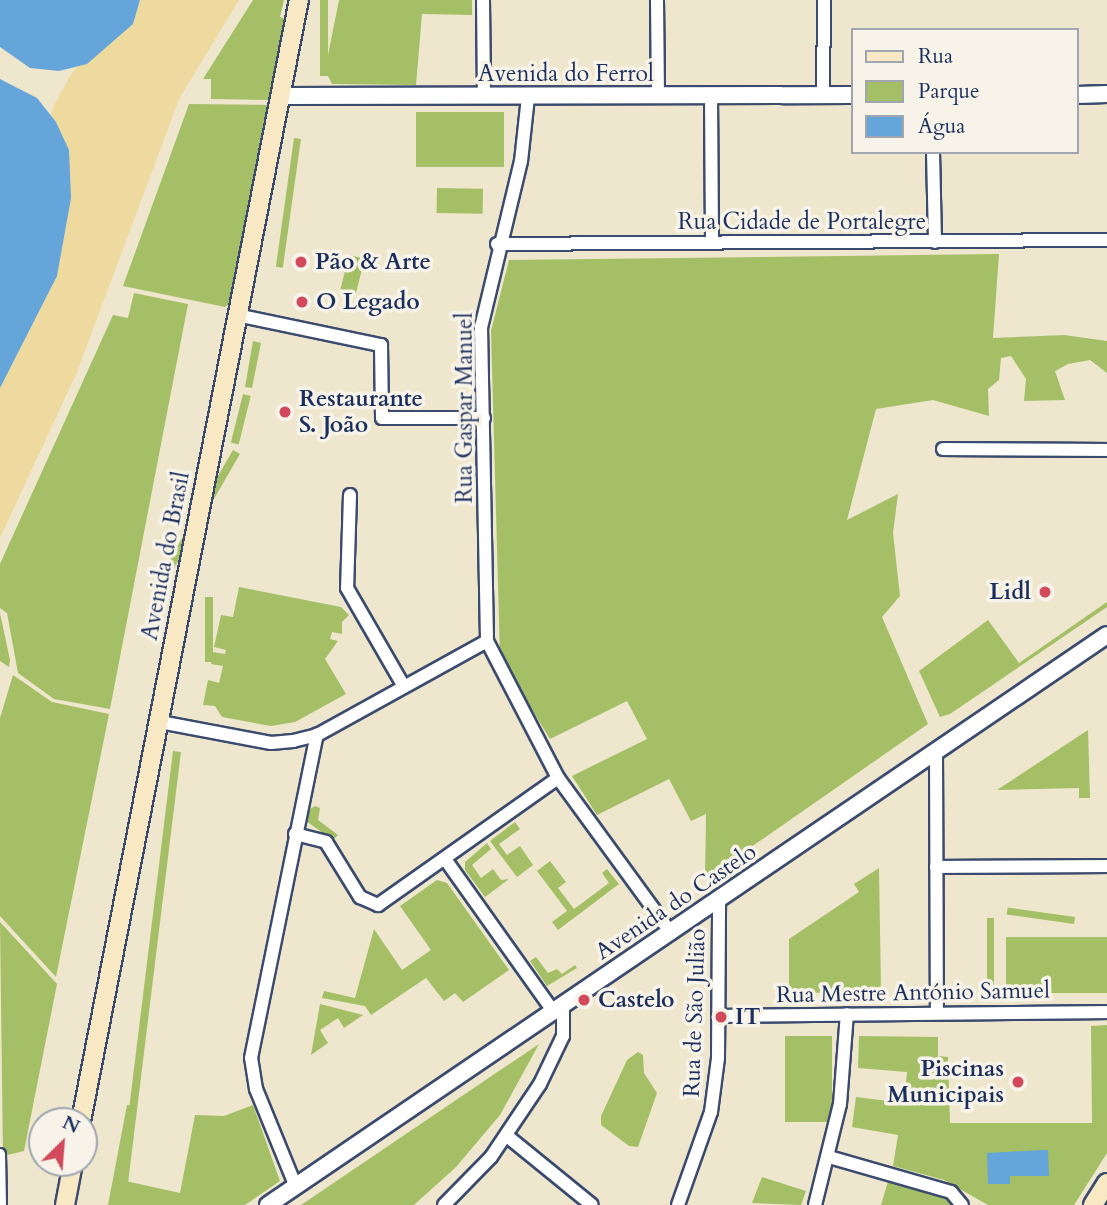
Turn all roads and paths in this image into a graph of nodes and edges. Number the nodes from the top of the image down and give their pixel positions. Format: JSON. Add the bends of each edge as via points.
{"nodes":[{"id":1,"x":299,"y":0,"type":"edge"},
{"id":2,"x":484,"y":0,"type":"edge"},
{"id":3,"x":657,"y":0,"type":"edge"},
{"id":4,"x":824,"y":0,"type":"edge"},
{"id":5,"x":1079,"y":94,"type":"edge"},
{"id":6,"x":1107,"y":94,"type":"edge"},
{"id":7,"x":852,"y":95,"type":"edge"},
{"id":8,"x":280,"y":96,"type":"junction"},
{"id":9,"x":658,"y":96,"type":"junction"},
{"id":10,"x":711,"y":96,"type":"junction"},
{"id":11,"x":823,"y":96,"type":"junction"},
{"id":12,"x":484,"y":97,"type":"junction"},
{"id":13,"x":528,"y":97,"type":"junction"},
{"id":14,"x":933,"y":154,"type":"edge"},
{"id":15,"x":1107,"y":240,"type":"edge"},
{"id":16,"x":935,"y":242,"type":"junction"},
{"id":17,"x":712,"y":243,"type":"junction"},
{"id":18,"x":497,"y":244,"type":"junction"},
{"id":19,"x":237,"y":315,"type":"junction"},
{"id":20,"x":484,"y":418,"type":"junction"},
{"id":21,"x":943,"y":449,"type":"dead end"},
{"id":22,"x":1107,"y":450,"type":"edge"},
{"id":23,"x":350,"y":495,"type":"dead end"},
{"id":24,"x":1107,"y":635,"type":"edge"},
{"id":25,"x":487,"y":641,"type":"junction"},
{"id":26,"x":403,"y":685,"type":"junction"},
{"id":27,"x":160,"y":722,"type":"junction"},
{"id":28,"x":317,"y":735,"type":"junction"},
{"id":29,"x":293,"y":741,"type":"junction"},
{"id":30,"x":936,"y":750,"type":"junction"},
{"id":31,"x":308,"y":762,"type":"junction"},
{"id":32,"x":558,"y":778,"type":"junction"},
{"id":33,"x":295,"y":834,"type":"junction"},
{"id":34,"x":444,"y":859,"type":"junction"},
{"id":35,"x":1107,"y":866,"type":"edge"},
{"id":36,"x":936,"y":867,"type":"junction"},
{"id":37,"x":719,"y":900,"type":"junction"},
{"id":38,"x":671,"y":933,"type":"junction"},
{"id":39,"x":558,"y":1008,"type":"junction"},
{"id":40,"x":937,"y":1012,"type":"junction"},
{"id":41,"x":1107,"y":1012,"type":"edge"},
{"id":42,"x":847,"y":1014,"type":"junction"},
{"id":43,"x":720,"y":1016,"type":"junction"},
{"id":44,"x":83,"y":1107,"type":"edge"},
{"id":45,"x":507,"y":1136,"type":"junction"},
{"id":46,"x":0,"y":1154,"type":"edge"},
{"id":47,"x":829,"y":1157,"type":"junction"},
{"id":48,"x":70,"y":1177,"type":"edge"},
{"id":49,"x":1107,"y":1183,"type":"edge"},
{"id":50,"x":296,"y":1187,"type":"junction"},
{"id":51,"x":1,"y":1205,"type":"edge"},
{"id":52,"x":65,"y":1205,"type":"edge"},
{"id":53,"x":268,"y":1205,"type":"edge"},
{"id":54,"x":444,"y":1205,"type":"edge"},
{"id":55,"x":592,"y":1205,"type":"edge"},
{"id":56,"x":678,"y":1205,"type":"edge"},
{"id":57,"x":815,"y":1205,"type":"edge"},
{"id":58,"x":962,"y":1205,"type":"edge"},
{"id":59,"x":1093,"y":1205,"type":"edge"}],
"edges":[{"from":1,"to":8,"type":"main road","name":"Avenida do Brasil"},
{"from":2,"to":12,"type":"street"},
{"from":3,"to":9,"type":"street"},
{"from":4,"to":11,"type":"street"},
{"from":5,"to":6,"type":"street"},
{"from":7,"to":11,"type":"street","name":"Avenida do Ferrol"},
{"from":8,"to":12,"type":"street","name":"Avenida do Ferrol"},
{"from":8,"to":19,"type":"main road","name":"Avenida do Brasil"},
{"from":9,"to":10,"type":"street","name":"Avenida do Ferrol"},
{"from":9,"to":13,"type":"street","name":"Avenida do Ferrol"},
{"from":10,"to":11,"type":"street","name":"Avenida do Ferrol"},
{"from":10,"to":17,"type":"street"},
{"from":12,"to":13,"type":"street","name":"Avenida do Ferrol"},
{"from":13,"to":18,"type":"street","name":"Rua Gaspar Manuel","via":[[520,161]]},
{"from":14,"to":16,"type":"street"},
{"from":15,"to":16,"type":"street","name":"Rua Cidade de Portalegre"},
{"from":16,"to":17,"type":"street","name":"Rua Cidade de Portalegre"},
{"from":17,"to":18,"type":"street","name":"Rua Cidade de Portalegre"},
{"from":18,"to":20,"type":"street","name":"Rua Gaspar Manuel","via":[[481,327]]},
{"from":19,"to":20,"type":"street","via":[[381,345],[382,418]]},
{"from":19,"to":27,"type":"main road","name":"Avenida do Brasil"},
{"from":20,"to":25,"type":"street","name":"Rua Gaspar Manuel"},
{"from":21,"to":22,"type":"street"},
{"from":23,"to":26,"type":"street","via":[[347,588]]},
{"from":24,"to":30,"type":"street","name":"Avenida do Castelo"},
{"from":25,"to":26,"type":"street"},
{"from":25,"to":32,"type":"street"},
{"from":26,"to":28,"type":"street"},
{"from":27,"to":29,"type":"street","via":[[271,743]]},
{"from":27,"to":44,"type":"main road","name":"Avenida do Brasil"},
{"from":28,"to":29,"type":"street"},
{"from":28,"to":31,"type":"street"},
{"from":29,"to":31,"type":"street"},
{"from":30,"to":36,"type":"street"},
{"from":30,"to":37,"type":"street","name":"Avenida do Castelo"},
{"from":31,"to":33,"type":"street"},
{"from":32,"to":34,"type":"street"},
{"from":32,"to":38,"type":"street"},
{"from":33,"to":34,"type":"street","via":[[326,842],[360,897],[378,905]]},
{"from":33,"to":50,"type":"street","via":[[251,1058],[256,1089]]},
{"from":34,"to":39,"type":"street"},
{"from":35,"to":36,"type":"street"},
{"from":36,"to":40,"type":"street"},
{"from":37,"to":38,"type":"street","name":"Avenida do Castelo"},
{"from":37,"to":43,"type":"street","name":"Rua de São Julião"},
{"from":38,"to":39,"type":"street","name":"Avenida do Castelo"},
{"from":39,"to":45,"type":"street","via":[[563,1036]]},
{"from":39,"to":50,"type":"street","name":"Avenida do Castelo"},
{"from":40,"to":41,"type":"street","name":"Rua Mestre António Samuel"},
{"from":40,"to":42,"type":"street","name":"Rua Mestre António Samuel"},
{"from":42,"to":43,"type":"street","name":"Rua Mestre António Samuel"},
{"from":42,"to":47,"type":"street","via":[[840,1104]]},
{"from":43,"to":56,"type":"street","name":"Rua de São Julião","via":[[711,1112]]},
{"from":45,"to":54,"type":"street"},
{"from":45,"to":55,"type":"street"},
{"from":46,"to":51,"type":"street"},
{"from":47,"to":57,"type":"street"},
{"from":47,"to":58,"type":"street","via":[[951,1192]]},
{"from":48,"to":52,"type":"main road"},
{"from":49,"to":59,"type":"main road"},
{"from":50,"to":53,"type":"street","name":"Avenida do Castelo"}]}
